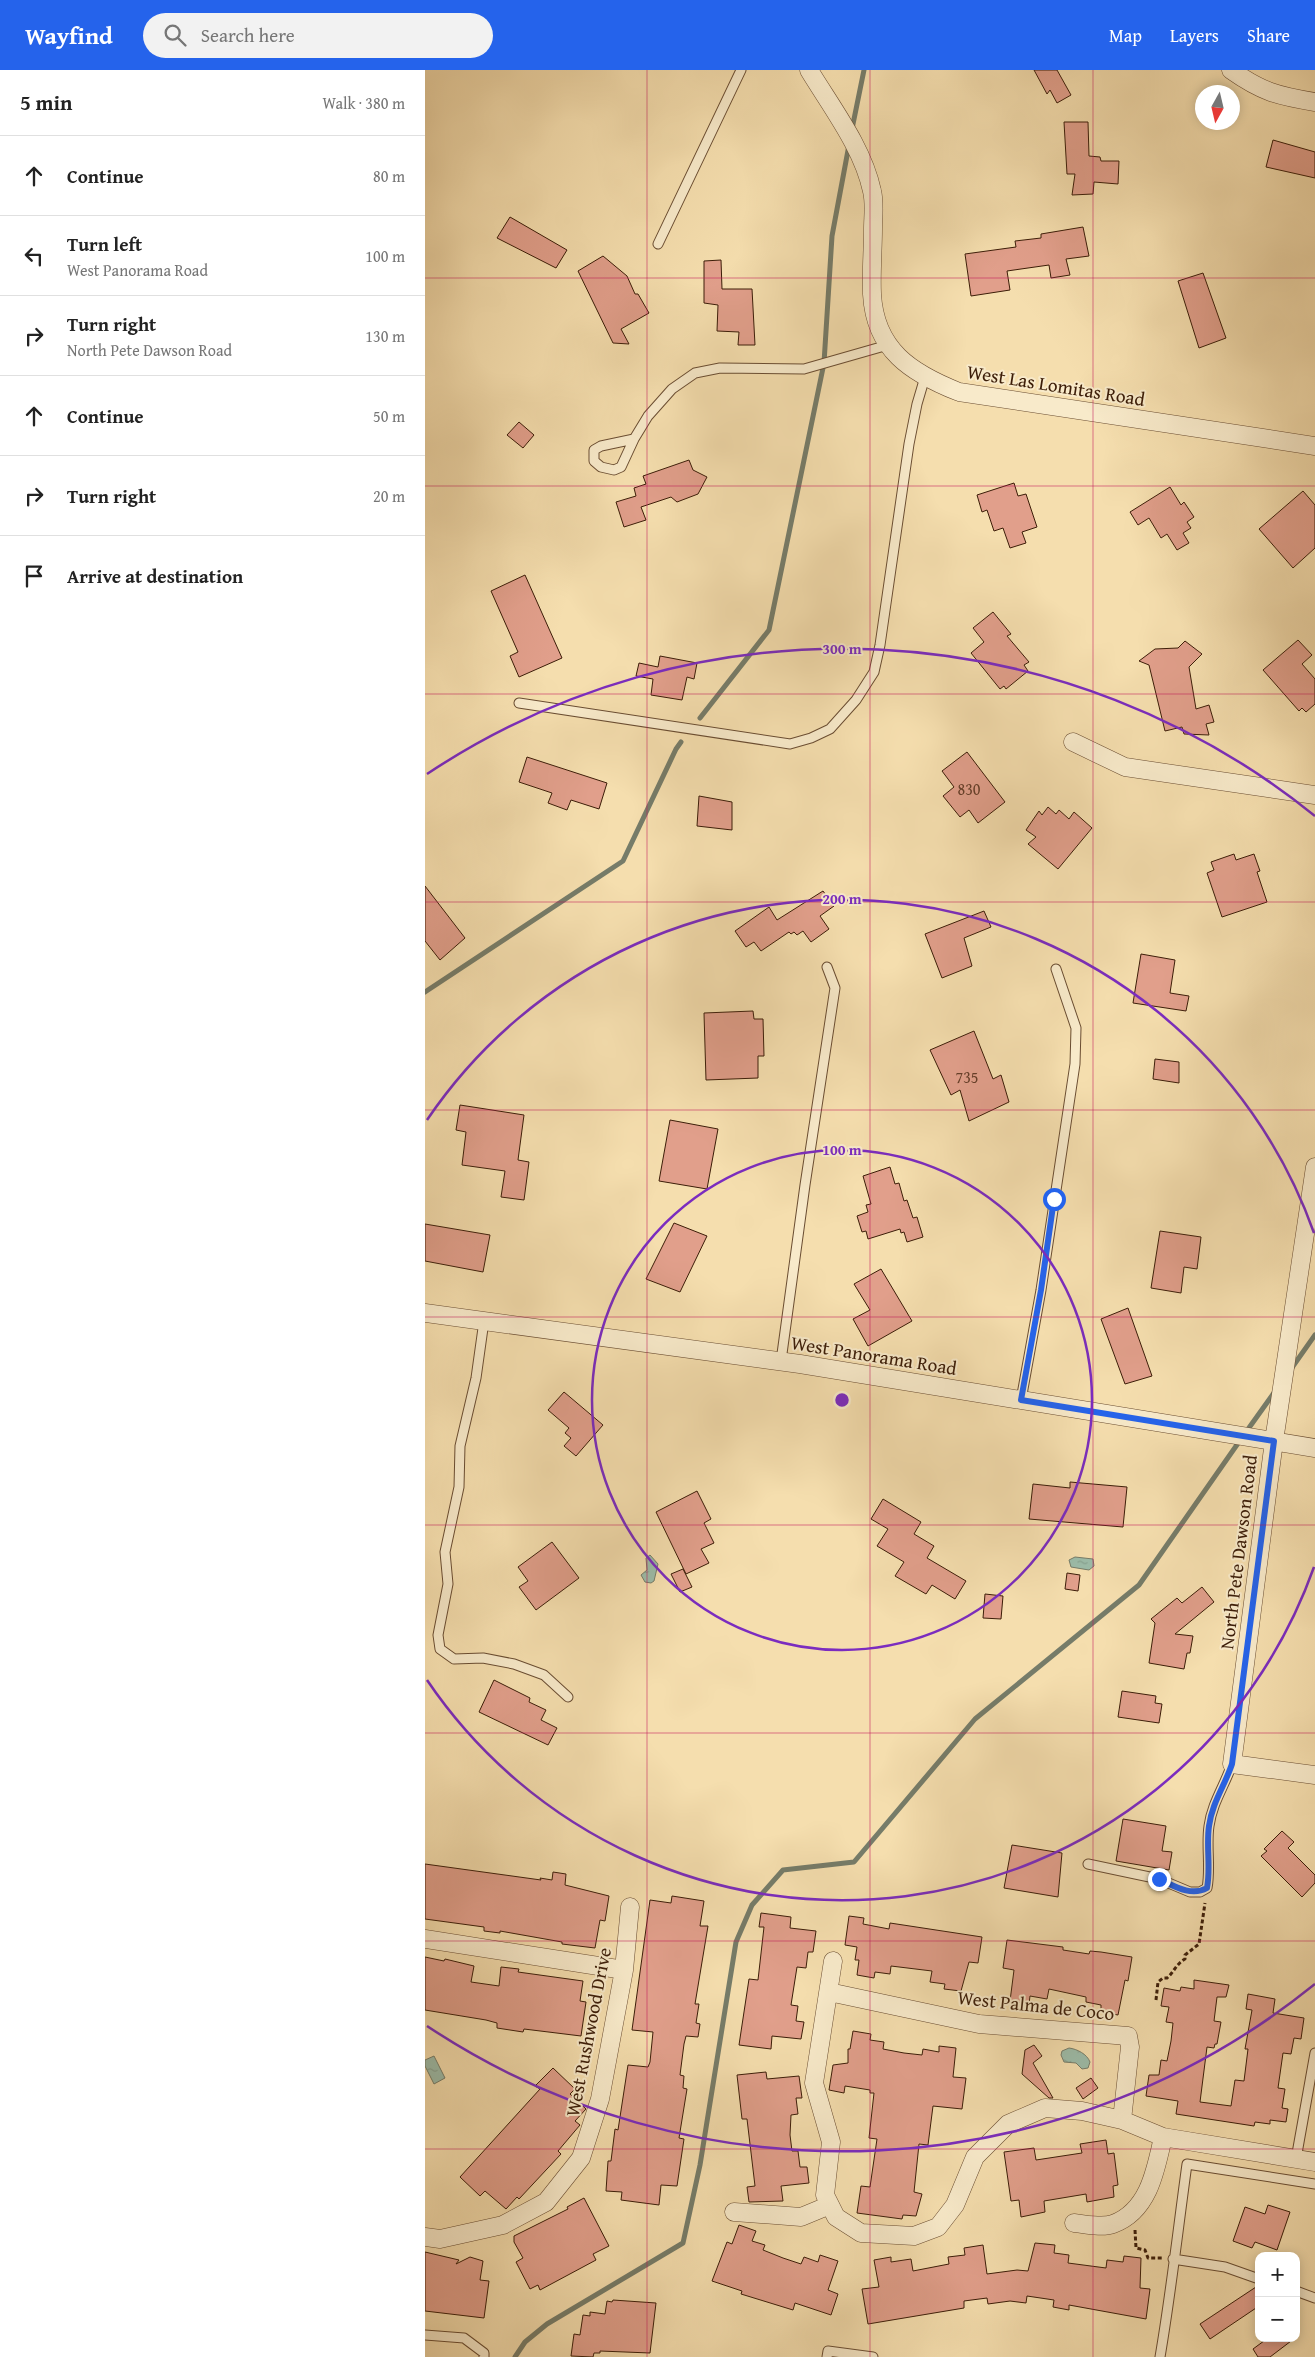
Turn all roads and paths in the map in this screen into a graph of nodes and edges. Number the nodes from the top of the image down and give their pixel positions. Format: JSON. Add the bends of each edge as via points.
{"nodes":[{"id":1,"x":741,"y":70,"type":"edge"},
{"id":2,"x":809,"y":70,"type":"edge"},
{"id":3,"x":1231,"y":70,"type":"edge"},
{"id":4,"x":1315,"y":102,"type":"edge"},
{"id":5,"x":658,"y":244,"type":"dead end"},
{"id":6,"x":889,"y":345,"type":"junction"},
{"id":7,"x":925,"y":377,"type":"junction"},
{"id":8,"x":634,"y":439,"type":"junction"},
{"id":9,"x":1315,"y":446,"type":"edge"},
{"id":10,"x":519,"y":703,"type":"dead end"},
{"id":11,"x":1073,"y":742,"type":"dead end"},
{"id":12,"x":1315,"y":795,"type":"edge"},
{"id":13,"x":827,"y":968,"type":"dead end"},
{"id":14,"x":1056,"y":969,"type":"dead end"},
{"id":15,"x":1315,"y":1167,"type":"edge"},
{"id":16,"x":425,"y":1313,"type":"edge"},
{"id":17,"x":484,"y":1321,"type":"junction"},
{"id":18,"x":781,"y":1361,"type":"junction"},
{"id":19,"x":1021,"y":1400,"type":"junction"},
{"id":20,"x":1274,"y":1441,"type":"junction"},
{"id":21,"x":1315,"y":1448,"type":"edge"},
{"id":22,"x":568,"y":1697,"type":"dead end"},
{"id":23,"x":1232,"y":1764,"type":"junction"},
{"id":24,"x":1315,"y":1775,"type":"edge"},
{"id":25,"x":1088,"y":1864,"type":"dead end"},
{"id":26,"x":1207,"y":1888,"type":"junction"},
{"id":27,"x":630,"y":1907,"type":"dead end"},
{"id":28,"x":425,"y":1939,"type":"edge"},
{"id":29,"x":833,"y":1960,"type":"dead end"},
{"id":30,"x":624,"y":1970,"type":"junction"},
{"id":31,"x":829,"y":1992,"type":"junction"},
{"id":32,"x":1155,"y":2000,"type":"dead end"},
{"id":33,"x":1315,"y":2053,"type":"edge"},
{"id":34,"x":1121,"y":2120,"type":"junction"},
{"id":35,"x":1163,"y":2137,"type":"junction"},
{"id":36,"x":1296,"y":2159,"type":"junction"},
{"id":37,"x":1315,"y":2162,"type":"edge"},
{"id":38,"x":1315,"y":2184,"type":"edge"},
{"id":39,"x":830,"y":2205,"type":"junction"},
{"id":40,"x":735,"y":2212,"type":"dead end"},
{"id":41,"x":1074,"y":2223,"type":"dead end"},
{"id":42,"x":425,"y":2236,"type":"edge"},
{"id":43,"x":1145,"y":2250,"type":"dead end"},
{"id":44,"x":1173,"y":2259,"type":"junction"},
{"id":45,"x":1255,"y":2278,"type":"edge"},
{"id":46,"x":1300,"y":2293,"type":"edge"},
{"id":47,"x":1315,"y":2298,"type":"edge"},
{"id":48,"x":425,"y":2335,"type":"edge"},
{"id":49,"x":828,"y":2354,"type":"edge"},
{"id":50,"x":484,"y":2357,"type":"edge"},
{"id":51,"x":873,"y":2357,"type":"edge"},
{"id":52,"x":1160,"y":2357,"type":"edge"}],
"edges":[{"from":1,"to":5,"type":"lane"},
{"from":2,"to":6,"type":"street","name":"West Las Lomitas Road","via":[[867,169],[873,193],[874,313],[881,334]]},
{"from":3,"to":4,"type":"street","via":[[1254,86],[1277,96]]},
{"from":6,"to":7,"type":"street","name":"West Las Lomitas Road","via":[[906,365]]},
{"from":6,"to":8,"type":"lane","via":[[804,369],[720,368],[695,373],[671,389]]},
{"from":7,"to":9,"type":"street","name":"West Las Lomitas Road","via":[[959,392]]},
{"from":7,"to":10,"type":"lane","via":[[909,444],[881,645],[874,672],[856,700],[830,729],[789,744]]},
{"from":8,"to":8,"type":"lane","via":[[621,467],[614,470],[601,467],[594,461],[594,450],[601,446]]},
{"from":11,"to":12,"type":"street","via":[[1125,768]]},
{"from":13,"to":18,"type":"lane","via":[[835,988]]},
{"from":14,"to":19,"type":"lane","via":[[1076,1028],[1075,1064]]},
{"from":15,"to":20,"type":"street","name":"North Pete Dawson Road"},
{"from":16,"to":17,"type":"street","name":"West Panorama Road"},
{"from":17,"to":18,"type":"street","name":"West Panorama Road"},
{"from":17,"to":22,"type":"lane","via":[[475,1386],[460,1446],[459,1486],[445,1552],[448,1584],[438,1635],[440,1649],[454,1659],[483,1658],[514,1664],[544,1675]]},
{"from":18,"to":19,"type":"street","name":"West Panorama Road"},
{"from":19,"to":20,"type":"street","name":"West Panorama Road"},
{"from":20,"to":21,"type":"street","name":"West Panorama Road"},
{"from":20,"to":23,"type":"street","name":"North Pete Dawson Road"},
{"from":23,"to":24,"type":"street"},
{"from":23,"to":26,"type":"lane","via":[[1209,1825]]},
{"from":25,"to":26,"type":"lane","via":[[1145,1875],[1190,1892]]},
{"from":26,"to":32,"type":"path","via":[[1199,1944],[1185,1955],[1185,1960],[1179,1962],[1175,1972],[1158,1982]]},
{"from":27,"to":30,"type":"street","name":"West Rushwood Drive"},
{"from":28,"to":30,"type":"street"},
{"from":29,"to":31,"type":"street"},
{"from":30,"to":42,"type":"street","name":"West Rushwood Drive","via":[[600,2099],[581,2158],[546,2202],[503,2225],[440,2239]]},
{"from":31,"to":34,"type":"street","name":"West Palma de Coco","via":[[979,2024],[1128,2036],[1130,2047]]},
{"from":31,"to":39,"type":"street","via":[[814,2083],[831,2142],[825,2195]]},
{"from":33,"to":36,"type":"lane"},
{"from":34,"to":35,"type":"street"},
{"from":34,"to":39,"type":"street","via":[[1082,2110],[1045,2108],[1008,2124],[975,2157],[955,2204],[938,2227],[914,2236],[861,2233],[836,2217]]},
{"from":35,"to":36,"type":"street"},
{"from":35,"to":41,"type":"street","via":[[1155,2173],[1134,2210],[1112,2224]]},
{"from":36,"to":37,"type":"street"},
{"from":38,"to":44,"type":"lane","via":[[1187,2164]]},
{"from":39,"to":40,"type":"street","via":[[801,2217]]},
{"from":43,"to":44,"type":"path","via":[[1148,2258]]},
{"from":44,"to":45,"type":"lane","via":[[1225,2267]]},
{"from":44,"to":52,"type":"lane"},
{"from":46,"to":47,"type":"lane"},
{"from":48,"to":50,"type":"lane","via":[[464,2338],[484,2353]]},
{"from":49,"to":51,"type":"lane"}]}
